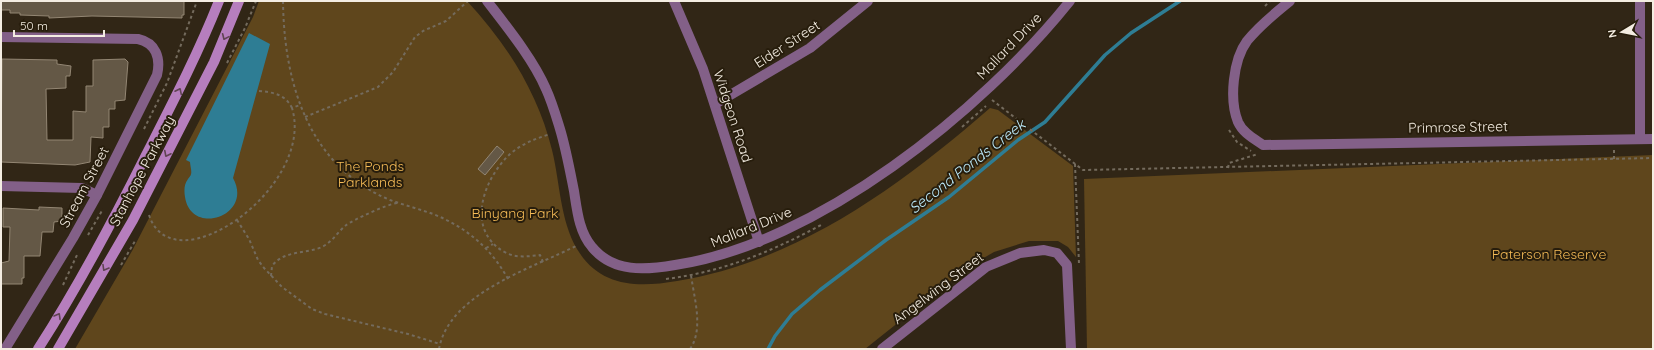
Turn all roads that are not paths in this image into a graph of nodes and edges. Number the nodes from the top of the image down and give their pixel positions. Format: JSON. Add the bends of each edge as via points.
{"nodes":[{"id":1,"x":218,"y":1,"type":"edge"},
{"id":2,"x":239,"y":1,"type":"edge"},
{"id":3,"x":487,"y":1,"type":"edge"},
{"id":4,"x":674,"y":1,"type":"edge"},
{"id":5,"x":868,"y":1,"type":"edge"},
{"id":6,"x":1070,"y":1,"type":"edge"},
{"id":7,"x":1290,"y":1,"type":"edge"},
{"id":8,"x":1640,"y":1,"type":"edge"},
{"id":9,"x":1,"y":36,"type":"edge"},
{"id":10,"x":715,"y":104,"type":"junction"},
{"id":11,"x":1640,"y":139,"type":"junction"},
{"id":12,"x":1653,"y":139,"type":"edge"},
{"id":13,"x":1,"y":186,"type":"edge"},
{"id":14,"x":97,"y":195,"type":"junction"},
{"id":15,"x":759,"y":242,"type":"junction"},
{"id":16,"x":5,"y":349,"type":"edge"},
{"id":17,"x":38,"y":349,"type":"edge"},
{"id":18,"x":58,"y":349,"type":"edge"},
{"id":19,"x":882,"y":349,"type":"edge"},
{"id":20,"x":1071,"y":349,"type":"edge"}],
"edges":[{"from":17,"to":1,"type":"main road","name":"Stanhope Parkway","one_way":true,"via":[[123,201],[178,93]]},
{"from":2,"to":18,"type":"main road","name":"Stanhope Parkway","one_way":true,"via":[[214,62],[133,220]]},
{"from":3,"to":15,"type":"street","name":"Mallard Drive","via":[[514,35],[546,88],[561,131],[577,214],[592,248],[610,262],[645,269],[686,264]]},
{"from":4,"to":10,"type":"street","name":"Widgeon Road"},
{"from":5,"to":10,"type":"street","name":"Eider Street","via":[[810,48]]},
{"from":6,"to":15,"type":"street","name":"Mallard Drive","via":[[1008,68],[938,132],[849,194],[804,221]]},
{"from":7,"to":11,"type":"street","name":"Primrose Street","via":[[1247,41],[1238,56],[1233,91],[1238,122],[1261,149]]},
{"from":8,"to":11,"type":"street"},
{"from":9,"to":14,"type":"street","name":"Stream Street","via":[[138,39],[149,43],[154,49],[159,60],[158,71]]},
{"from":10,"to":15,"type":"street","name":"Widgeon Road"},
{"from":11,"to":12,"type":"street","name":"Primrose Street"},
{"from":13,"to":14,"type":"street","via":[[82,188]]},
{"from":14,"to":16,"type":"street","name":"Stream Street","via":[[51,277]]},
{"from":19,"to":20,"type":"street","name":"Angelwing Street","via":[[974,275],[996,261],[1031,251],[1052,251],[1061,256],[1067,265]]}]}
